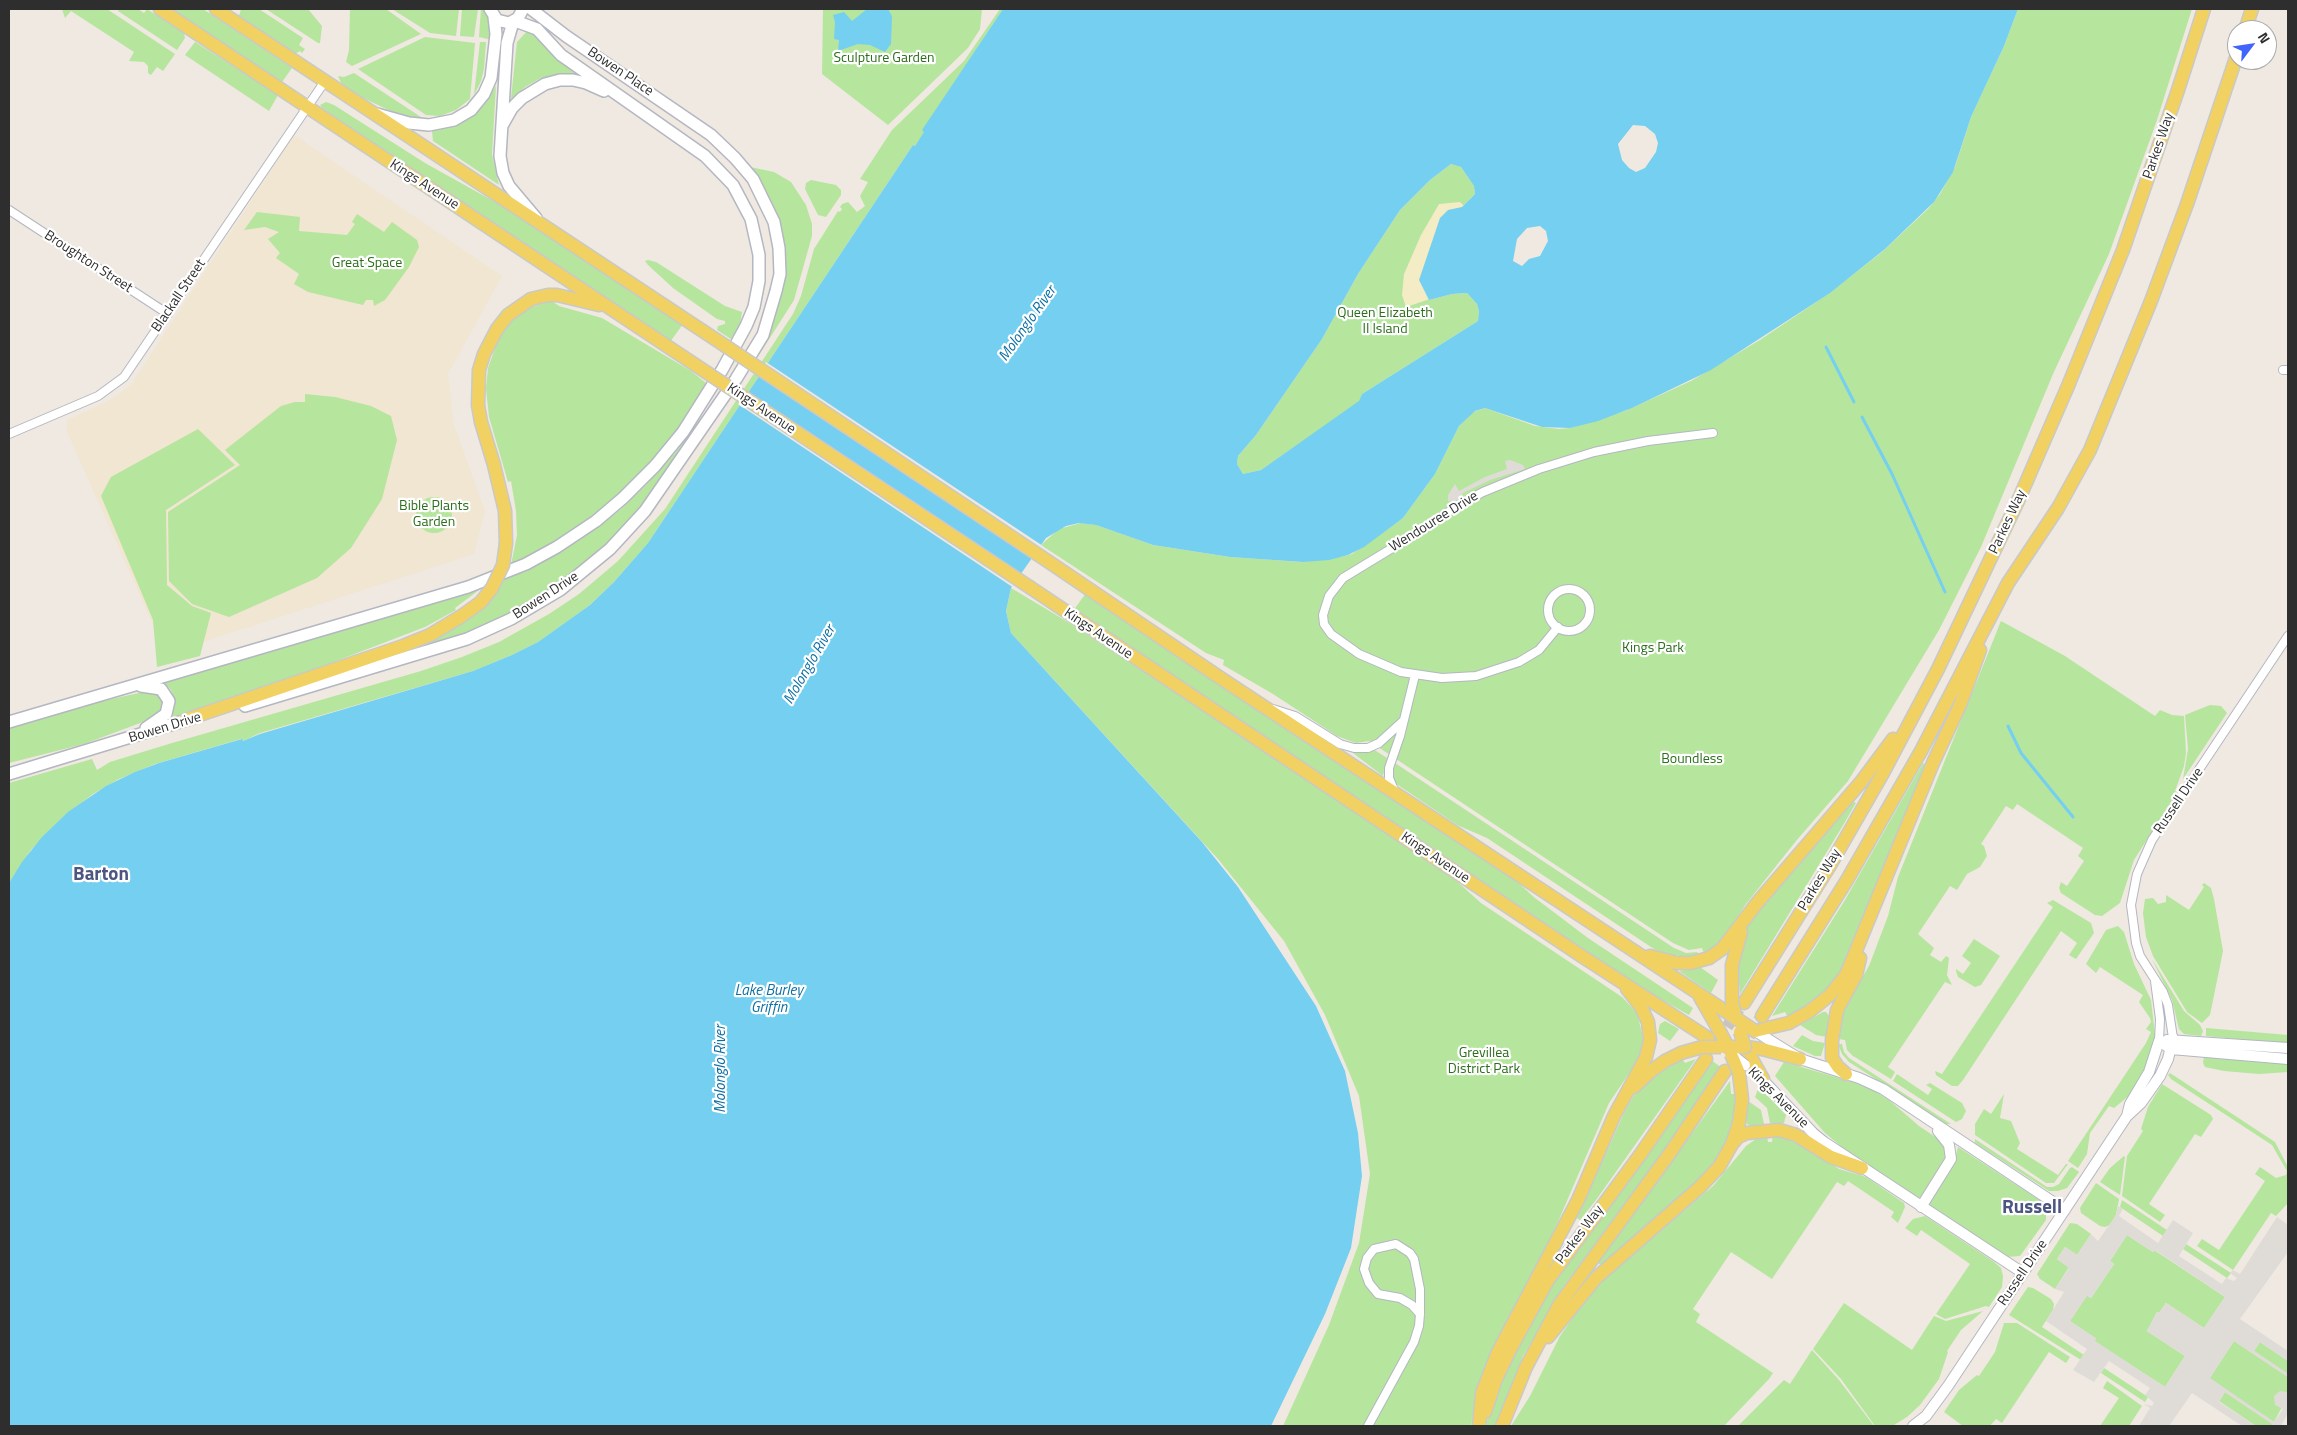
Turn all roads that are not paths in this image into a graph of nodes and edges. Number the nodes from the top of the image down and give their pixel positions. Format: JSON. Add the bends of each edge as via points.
{"nodes":[{"id":1,"x":160,"y":9,"type":"edge"},
{"id":2,"x":216,"y":9,"type":"edge"},
{"id":3,"x":524,"y":9,"type":"edge"},
{"id":4,"x":531,"y":9,"type":"edge"},
{"id":5,"x":2204,"y":9,"type":"edge"},
{"id":6,"x":492,"y":13,"type":"edge"},
{"id":7,"x":514,"y":21,"type":"junction"},
{"id":8,"x":2232,"y":70,"type":"edge"},
{"id":9,"x":325,"y":81,"type":"junction"},
{"id":10,"x":628,"y":103,"type":"junction"},
{"id":11,"x":306,"y":107,"type":"junction"},
{"id":12,"x":372,"y":112,"type":"junction"},
{"id":13,"x":500,"y":137,"type":"junction"},
{"id":14,"x":715,"y":138,"type":"joint"},
{"id":15,"x":9,"y":210,"type":"edge"},
{"id":16,"x":542,"y":224,"type":"junction"},
{"id":17,"x":609,"y":308,"type":"junction"},
{"id":18,"x":168,"y":314,"type":"junction"},
{"id":19,"x":1713,"y":433,"type":"dead end"},
{"id":20,"x":9,"y":434,"type":"edge"},
{"id":21,"x":1994,"y":610,"type":"junction"},
{"id":22,"x":1558,"y":627,"type":"junction"},
{"id":23,"x":2288,"y":636,"type":"edge"},
{"id":24,"x":1415,"y":675,"type":"junction"},
{"id":25,"x":134,"y":685,"type":"junction"},
{"id":26,"x":1929,"y":686,"type":"junction"},
{"id":27,"x":1263,"y":706,"type":"junction"},
{"id":28,"x":185,"y":720,"type":"junction"},
{"id":29,"x":9,"y":722,"type":"edge"},
{"id":30,"x":1402,"y":722,"type":"junction"},
{"id":31,"x":129,"y":739,"type":"junction"},
{"id":32,"x":9,"y":774,"type":"edge"},
{"id":33,"x":1395,"y":794,"type":"junction"},
{"id":34,"x":1750,"y":911,"type":"junction"},
{"id":35,"x":1861,"y":941,"type":"junction"},
{"id":36,"x":1636,"y":951,"type":"junction"},
{"id":37,"x":1619,"y":980,"type":"junction"},
{"id":38,"x":2155,"y":981,"type":"junction"},
{"id":39,"x":1697,"y":993,"type":"junction"},
{"id":40,"x":1734,"y":1009,"type":"junction"},
{"id":41,"x":1762,"y":1016,"type":"tunnel mouth"},
{"id":42,"x":1740,"y":1032,"type":"junction"},
{"id":43,"x":1763,"y":1032,"type":"junction"},
{"id":44,"x":1711,"y":1038,"type":"junction"},
{"id":45,"x":2158,"y":1041,"type":"junction"},
{"id":46,"x":2172,"y":1044,"type":"junction"},
{"id":47,"x":2288,"y":1048,"type":"edge"},
{"id":48,"x":1727,"y":1049,"type":"junction"},
{"id":49,"x":1747,"y":1058,"type":"junction"},
{"id":50,"x":2288,"y":1059,"type":"edge"},
{"id":51,"x":1800,"y":1060,"type":"junction"},
{"id":52,"x":1725,"y":1071,"type":"dead end"},
{"id":53,"x":1846,"y":1074,"type":"junction"},
{"id":54,"x":1763,"y":1079,"type":"joint"},
{"id":55,"x":1624,"y":1098,"type":"junction"},
{"id":56,"x":2127,"y":1116,"type":"junction"},
{"id":57,"x":1931,"y":1122,"type":"junction"},
{"id":58,"x":1732,"y":1144,"type":"junction"},
{"id":59,"x":1862,"y":1168,"type":"junction"},
{"id":60,"x":1921,"y":1207,"type":"junction"},
{"id":61,"x":2065,"y":1210,"type":"junction"},
{"id":62,"x":2022,"y":1273,"type":"junction"},
{"id":63,"x":1420,"y":1314,"type":"junction"},
{"id":64,"x":1526,"y":1367,"type":"junction"},
{"id":65,"x":1368,"y":1426,"type":"edge"},
{"id":66,"x":1480,"y":1426,"type":"edge"},
{"id":67,"x":1502,"y":1426,"type":"edge"},
{"id":68,"x":1914,"y":1426,"type":"edge"}],
"edges":[{"from":1,"to":11,"type":"main road","name":"Kings Avenue"},
{"from":2,"to":9,"type":"main road"},
{"from":3,"to":7,"type":"main road"},
{"from":4,"to":14,"type":"main road","name":"Bowen Place"},
{"from":5,"to":26,"type":"main road","name":"Parkes Way","via":[[2136,214],[2068,386],[1981,581]]},
{"from":6,"to":7,"type":"main road","name":"Bowen Place","via":[[505,23]]},
{"from":6,"to":12,"type":"main road","via":[[496,34],[491,78],[484,94],[471,110],[454,120],[429,125]]},
{"from":7,"to":10,"type":"main road","name":"Bowen Place","via":[[537,29],[561,55]]},
{"from":7,"to":13,"type":"main road","via":[[507,43]]},
{"from":8,"to":21,"type":"main road","name":"Parkes Way","via":[[2157,284],[2090,450]]},
{"from":9,"to":11,"type":"street","name":"Blackall Street"},
{"from":9,"to":12,"type":"main road"},
{"from":10,"to":13,"type":"main road","via":[[586,83],[553,81],[532,90],[517,103],[505,120]]},
{"from":10,"to":25,"type":"main road","name":"Bowen Place","via":[[689,143],[718,168],[734,185],[752,219],[756,238],[759,281],[746,326],[698,410],[655,466],[596,521],[526,564],[468,587]]},
{"from":11,"to":17,"type":"main road","name":"Kings Avenue"},
{"from":11,"to":18,"type":"street","name":"Blackall Street"},
{"from":12,"to":16,"type":"main road"},
{"from":13,"to":16,"type":"main road","via":[[505,178]]},
{"from":14,"to":28,"type":"main road","name":"Bowen Drive","via":[[745,168],[769,208],[777,235],[780,274],[763,334],[736,379],[672,475],[616,543],[584,572],[546,599],[474,637],[298,691]]},
{"from":15,"to":18,"type":"street","name":"Broughton Street"},
{"from":16,"to":27,"type":"main road","bridge":true},
{"from":17,"to":28,"type":"main road","bridge":true,"via":[[557,295],[531,299],[508,314],[484,354],[479,370],[478,405],[504,503],[506,543],[503,565],[481,602],[430,635]]},
{"from":17,"to":37,"type":"main road","name":"Kings Avenue","bridge":true},
{"from":18,"to":20,"type":"street","name":"Blackall Street","via":[[133,366],[114,386]]},
{"from":19,"to":24,"type":"street","name":"Wendouree Drive","via":[[1615,446],[1526,474],[1461,504],[1343,578],[1332,590],[1326,604],[1323,617],[1327,629],[1359,654],[1392,670]]},
{"from":21,"to":35,"type":"main road","via":[[1967,686]]},
{"from":21,"to":41,"type":"main road","name":"Parkes Way","via":[[1921,751],[1867,846]]},
{"from":22,"to":22,"type":"street","via":[[1549,614],[1552,598],[1563,590],[1579,592],[1589,605],[1586,621],[1573,631]]},
{"from":22,"to":24,"type":"street","name":"Wendouree Drive","via":[[1536,652],[1501,669],[1459,678]]},
{"from":23,"to":38,"type":"street","name":"Russell Drive","via":[[2141,861],[2133,892],[2132,921],[2138,950]]},
{"from":24,"to":30,"type":"street"},
{"from":25,"to":29,"type":"main road"},
{"from":25,"to":31,"type":"main road","via":[[161,689],[167,695],[169,707],[162,718]]},
{"from":26,"to":34,"type":"main road","via":[[1865,777]]},
{"from":26,"to":40,"type":"main road","name":"Parkes Way","via":[[1838,851]]},
{"from":27,"to":30,"type":"street","via":[[1295,716],[1340,744],[1354,748],[1368,748],[1379,743]]},
{"from":27,"to":33,"type":"main road"},
{"from":28,"to":31,"type":"main road","name":"Bowen Drive"},
{"from":30,"to":33,"type":"street","via":[[1388,770]]},
{"from":31,"to":32,"type":"main road","name":"Bowen Drive"},
{"from":33,"to":36,"type":"main road"},
{"from":34,"to":36,"type":"main road","via":[[1722,949],[1704,960],[1677,963]]},
{"from":34,"to":40,"type":"main road","via":[[1733,956],[1730,978]]},
{"from":35,"to":43,"type":"main road","via":[[1846,975],[1830,995],[1789,1023]]},
{"from":35,"to":53,"type":"main road","via":[[1858,972],[1839,1003],[1832,1040],[1832,1058]]},
{"from":36,"to":39,"type":"main road"},
{"from":37,"to":44,"type":"main road","name":"Kings Avenue"},
{"from":37,"to":55,"type":"main road","via":[[1642,1007],[1650,1031],[1646,1057]]},
{"from":38,"to":45,"type":"street","name":"Russell Drive","via":[[2160,1019]]},
{"from":38,"to":46,"type":"street","name":"Russell Drive","via":[[2168,1005]]},
{"from":39,"to":40,"type":"main road"},
{"from":39,"to":44,"type":"main road"},
{"from":40,"to":42,"type":"main road","bridge":true},
{"from":40,"to":43,"type":"main road","bridge":true},
{"from":42,"to":43,"type":"main road","bridge":true},
{"from":42,"to":44,"type":"main road"},
{"from":42,"to":49,"type":"main road","bridge":true},
{"from":43,"to":51,"type":"street"},
{"from":44,"to":48,"type":"main road","bridge":true},
{"from":44,"to":48,"type":"main road","bridge":true},
{"from":44,"to":55,"type":"main road","via":[[1657,1066]]},
{"from":44,"to":66,"type":"main road","name":"Parkes Way","via":[[1655,1133],[1548,1280],[1496,1379]]},
{"from":45,"to":46,"type":"street"},
{"from":45,"to":56,"type":"street","name":"Russell Drive","via":[[2149,1072],[2130,1104]]},
{"from":46,"to":47,"type":"street"},
{"from":46,"to":50,"type":"street"},
{"from":46,"to":56,"type":"street","name":"Russell Drive","via":[[2160,1076]]},
{"from":48,"to":49,"type":"main road","bridge":true},
{"from":48,"to":49,"type":"main road","bridge":true},
{"from":49,"to":51,"type":"main road"},
{"from":49,"to":54,"type":"main road"},
{"from":49,"to":58,"type":"main road","via":[[1741,1110]]},
{"from":51,"to":53,"type":"street"},
{"from":52,"to":64,"type":"main road","name":"Parkes Way","via":[[1670,1153],[1567,1292]]},
{"from":53,"to":57,"type":"street","via":[[1882,1089]]},
{"from":54,"to":59,"type":"street","name":"Kings Avenue","via":[[1812,1133]]},
{"from":55,"to":66,"type":"main road","via":[[1578,1200],[1498,1352],[1482,1393]]},
{"from":56,"to":61,"type":"street","name":"Russell Drive"},
{"from":57,"to":60,"type":"street","via":[[1947,1141],[1951,1158]]},
{"from":57,"to":61,"type":"street"},
{"from":58,"to":59,"type":"main road","via":[[1747,1132],[1779,1130],[1836,1159]]},
{"from":58,"to":64,"type":"main road","via":[[1711,1176],[1585,1290]]},
{"from":59,"to":60,"type":"street","name":"Kings Avenue"},
{"from":60,"to":62,"type":"street","name":"Kings Avenue"},
{"from":61,"to":62,"type":"street","name":"Russell Drive"},
{"from":62,"to":68,"type":"street","name":"Russell Drive","via":[[1948,1386],[1926,1416]]},
{"from":63,"to":63,"type":"street","via":[[1400,1298],[1378,1294],[1372,1289],[1364,1269],[1374,1249],[1396,1244],[1410,1253],[1420,1289]]},
{"from":63,"to":65,"type":"street","via":[[1414,1342]]},
{"from":64,"to":67,"type":"main road"}]}
